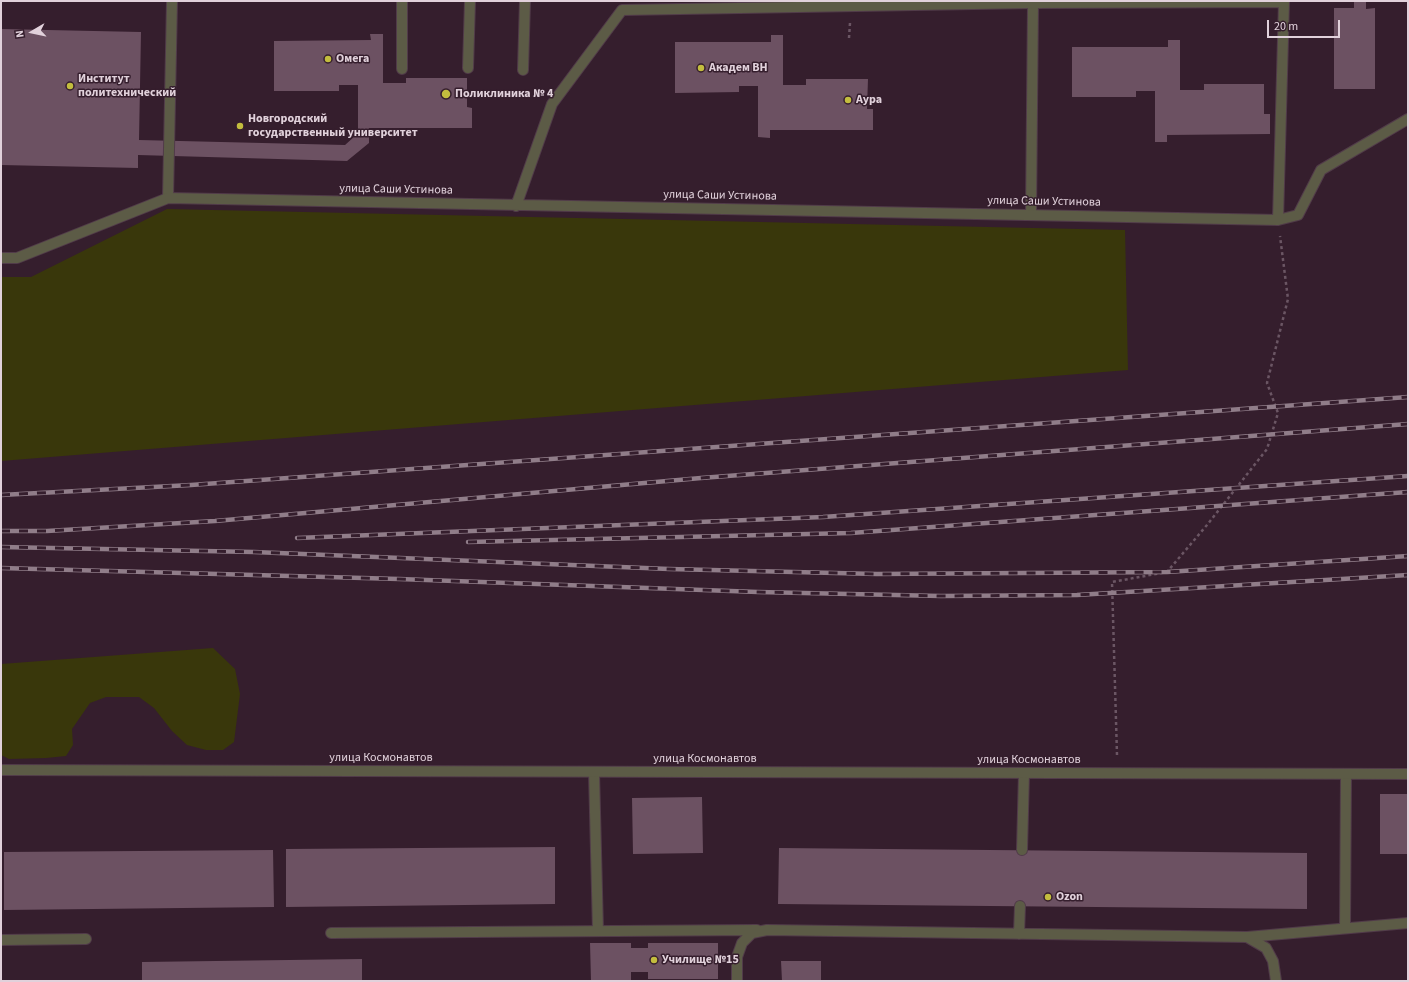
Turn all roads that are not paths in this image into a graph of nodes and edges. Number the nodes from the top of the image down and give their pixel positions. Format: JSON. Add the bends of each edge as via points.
{"nodes":[{"id":1,"x":172,"y":1,"type":"edge"},
{"id":2,"x":402,"y":1,"type":"edge"},
{"id":3,"x":470,"y":1,"type":"edge"},
{"id":4,"x":525,"y":1,"type":"edge"},
{"id":5,"x":1033,"y":3,"type":"junction"},
{"id":6,"x":468,"y":68,"type":"dead end"},
{"id":7,"x":402,"y":69,"type":"dead end"},
{"id":8,"x":523,"y":70,"type":"dead end"},
{"id":9,"x":1408,"y":119,"type":"edge"},
{"id":10,"x":168,"y":198,"type":"junction"},
{"id":11,"x":516,"y":206,"type":"junction"},
{"id":12,"x":1031,"y":215,"type":"junction"},
{"id":13,"x":1278,"y":220,"type":"junction"},
{"id":14,"x":1,"y":258,"type":"edge"},
{"id":15,"x":1,"y":770,"type":"edge"},
{"id":16,"x":594,"y":772,"type":"junction"},
{"id":17,"x":1024,"y":773,"type":"junction"},
{"id":18,"x":1346,"y":774,"type":"junction"},
{"id":19,"x":1408,"y":774,"type":"edge"},
{"id":20,"x":1022,"y":850,"type":"dead end"},
{"id":21,"x":1020,"y":906,"type":"dead end"},
{"id":22,"x":1408,"y":923,"type":"edge"},
{"id":23,"x":1345,"y":928,"type":"junction"},
{"id":24,"x":767,"y":930,"type":"junction"},
{"id":25,"x":598,"y":931,"type":"junction"},
{"id":26,"x":331,"y":933,"type":"dead end"},
{"id":27,"x":1019,"y":934,"type":"junction"},
{"id":28,"x":1247,"y":937,"type":"junction"},
{"id":29,"x":86,"y":939,"type":"dead end"},
{"id":30,"x":1,"y":940,"type":"edge"},
{"id":31,"x":737,"y":981,"type":"edge"},
{"id":32,"x":1276,"y":981,"type":"edge"}],
"edges":[{"from":1,"to":10,"type":"street"},
{"from":2,"to":7,"type":"street"},
{"from":3,"to":6,"type":"street"},
{"from":4,"to":8,"type":"street"},
{"from":5,"to":11,"type":"street","via":[[622,10],[552,104]]},
{"from":5,"to":12,"type":"street"},
{"from":5,"to":13,"type":"street","via":[[1284,2]]},
{"from":9,"to":13,"type":"street","name":"улица Саши Устинова","via":[[1320,170],[1298,215]]},
{"from":10,"to":11,"type":"street","name":"улица Саши Устинова"},
{"from":10,"to":14,"type":"street","name":"улица Саши Устинова","via":[[17,258]]},
{"from":11,"to":12,"type":"street","name":"улица Саши Устинова"},
{"from":12,"to":13,"type":"street","name":"улица Саши Устинова"},
{"from":15,"to":16,"type":"street","name":"улица Космонавтов"},
{"from":16,"to":17,"type":"street","name":"улица Космонавтов"},
{"from":16,"to":25,"type":"street"},
{"from":17,"to":18,"type":"street","name":"улица Космонавтов"},
{"from":17,"to":20,"type":"street"},
{"from":18,"to":19,"type":"street","name":"улица Космонавтов"},
{"from":18,"to":23,"type":"street"},
{"from":21,"to":27,"type":"street"},
{"from":22,"to":23,"type":"street"},
{"from":23,"to":28,"type":"street"},
{"from":24,"to":25,"type":"street"},
{"from":24,"to":27,"type":"street"},
{"from":24,"to":31,"type":"street","via":[[752,933],[742,943],[737,957]]},
{"from":25,"to":26,"type":"street"},
{"from":27,"to":28,"type":"street"},
{"from":28,"to":32,"type":"street","via":[[1266,948],[1273,961]]},
{"from":29,"to":30,"type":"street"}]}
